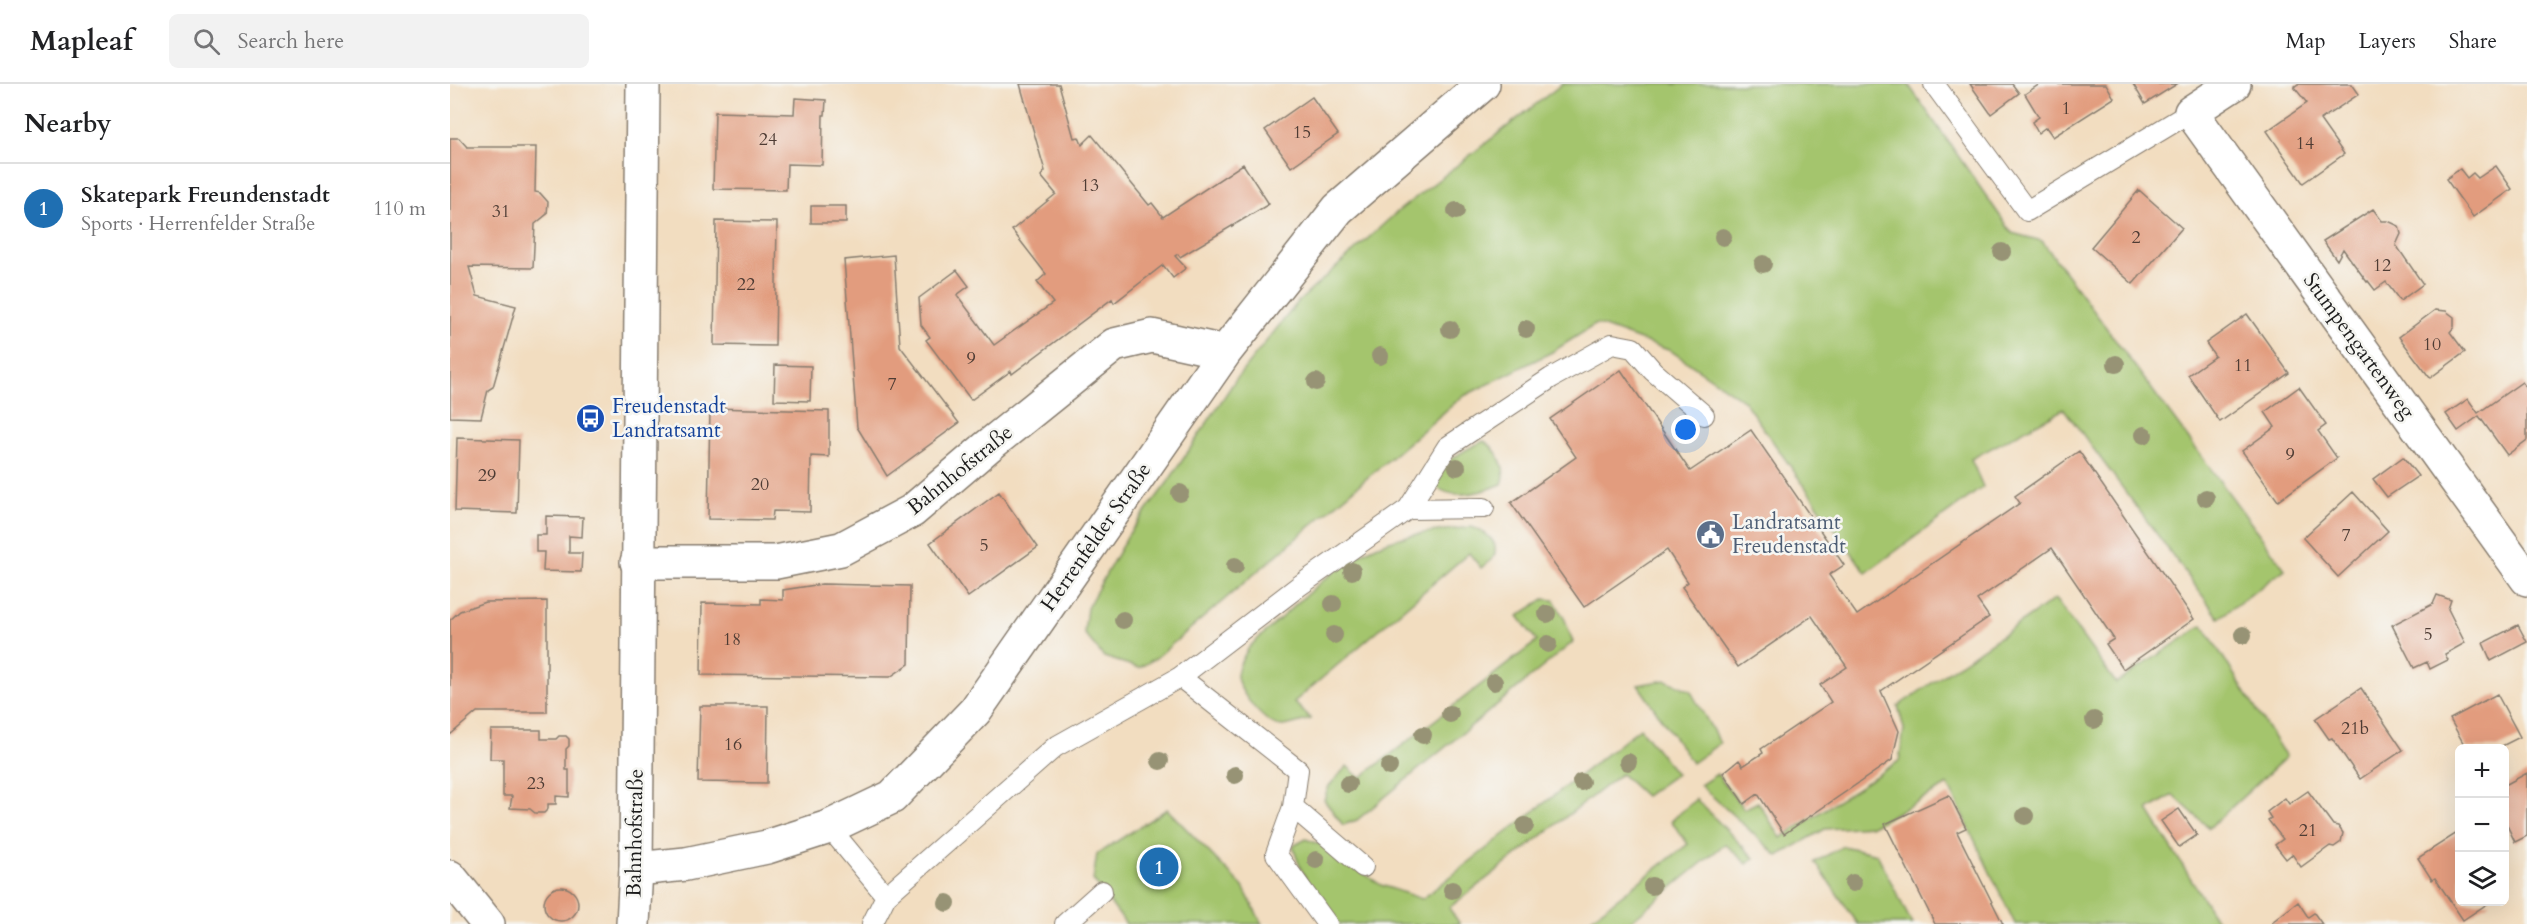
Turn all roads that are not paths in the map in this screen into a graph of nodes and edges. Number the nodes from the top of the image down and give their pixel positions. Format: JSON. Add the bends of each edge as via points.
{"nodes":[{"id":1,"x":643,"y":84,"type":"edge"},
{"id":2,"x":1483,"y":84,"type":"edge"},
{"id":3,"x":1934,"y":84,"type":"edge"},
{"id":4,"x":2234,"y":84,"type":"edge"},
{"id":5,"x":2191,"y":112,"type":"junction"},
{"id":6,"x":1225,"y":352,"type":"junction"},
{"id":7,"x":1704,"y":415,"type":"dead end"},
{"id":8,"x":1484,"y":508,"type":"dead end"},
{"id":9,"x":1408,"y":509,"type":"junction"},
{"id":10,"x":637,"y":562,"type":"junction"},
{"id":11,"x":2527,"y":579,"type":"edge"},
{"id":12,"x":1180,"y":677,"type":"junction"},
{"id":13,"x":1293,"y":807,"type":"junction"},
{"id":14,"x":829,"y":827,"type":"junction"},
{"id":15,"x":1363,"y":867,"type":"dead end"},
{"id":16,"x":636,"y":869,"type":"junction"},
{"id":17,"x":450,"y":877,"type":"edge"},
{"id":18,"x":1102,"y":891,"type":"dead end"},
{"id":19,"x":886,"y":896,"type":"junction"},
{"id":20,"x":488,"y":924,"type":"edge"},
{"id":21,"x":633,"y":924,"type":"edge"},
{"id":22,"x":872,"y":924,"type":"edge"},
{"id":23,"x":1065,"y":924,"type":"edge"},
{"id":24,"x":1328,"y":924,"type":"edge"}],
"edges":[{"from":1,"to":10,"type":"street","name":"Bahnhofstraße"},
{"from":2,"to":6,"type":"street","name":"Herrenfelder Straße","via":[[1338,209]]},
{"from":3,"to":5,"type":"lane","via":[[2027,211]]},
{"from":4,"to":5,"type":"street"},
{"from":5,"to":11,"type":"street","name":"Stumpengartenweg"},
{"from":6,"to":10,"type":"street","name":"Bahnhofstraße","via":[[1152,336],[1114,345],[912,511],[841,549],[776,562]]},
{"from":6,"to":14,"type":"street","name":"Herrenfelder Straße","via":[[975,711],[892,797]]},
{"from":7,"to":9,"type":"lane","via":[[1653,371],[1633,348],[1612,344],[1551,378],[1447,447]]},
{"from":8,"to":9,"type":"lane"},
{"from":9,"to":12,"type":"lane"},
{"from":10,"to":16,"type":"street","name":"Bahnhofstraße"},
{"from":12,"to":13,"type":"lane","via":[[1298,770]]},
{"from":12,"to":19,"type":"lane","via":[[1055,747]]},
{"from":13,"to":15,"type":"lane"},
{"from":13,"to":24,"type":"lane","via":[[1276,854]]},
{"from":14,"to":16,"type":"street","name":"Herrenfelder Straße","via":[[756,849],[686,864]]},
{"from":14,"to":19,"type":"lane"},
{"from":16,"to":21,"type":"street","name":"Bahnhofstraße"},
{"from":17,"to":20,"type":"street"},
{"from":18,"to":23,"type":"lane"},
{"from":19,"to":22,"type":"lane"}]}
